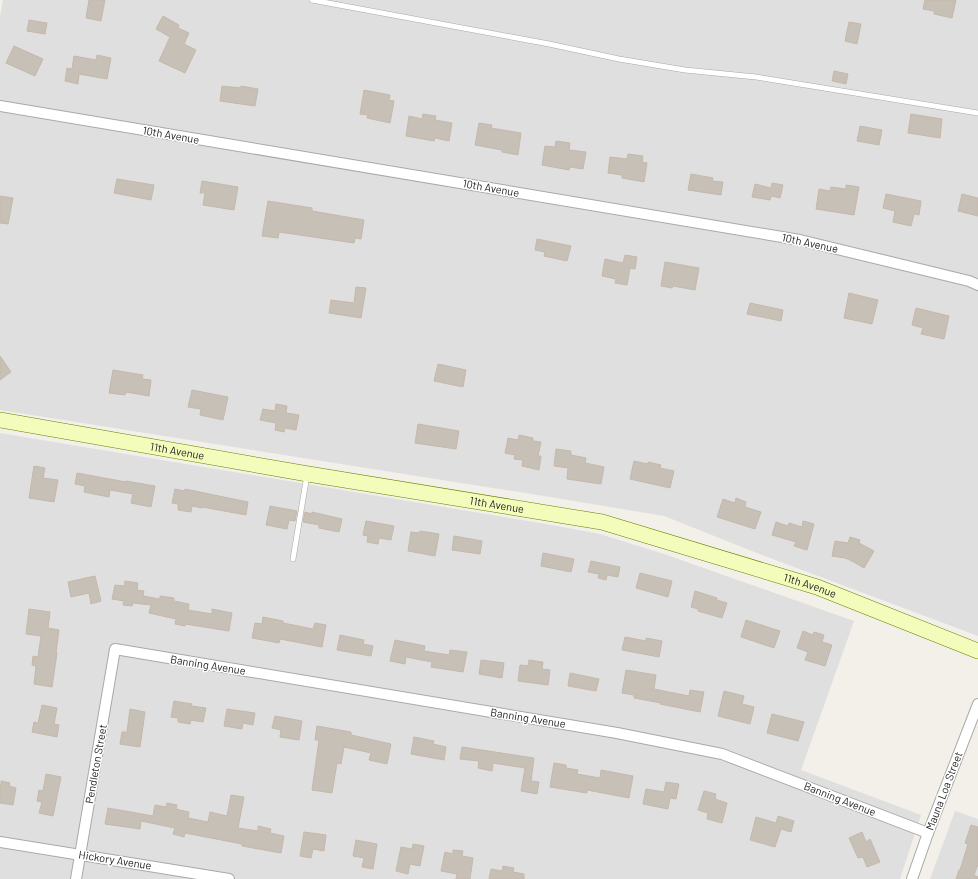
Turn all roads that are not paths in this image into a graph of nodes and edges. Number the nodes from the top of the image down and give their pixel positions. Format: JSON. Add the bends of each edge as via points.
{"nodes":[{"id":1,"x":312,"y":0,"type":"edge"},
{"id":2,"x":0,"y":106,"type":"edge"},
{"id":3,"x":978,"y":113,"type":"edge"},
{"id":4,"x":978,"y":285,"type":"edge"},
{"id":5,"x":0,"y":420,"type":"edge"},
{"id":6,"x":308,"y":474,"type":"junction"},
{"id":7,"x":293,"y":559,"type":"dead end"},
{"id":8,"x":115,"y":649,"type":"joint"},
{"id":9,"x":978,"y":651,"type":"edge"},
{"id":10,"x":978,"y":704,"type":"edge"},
{"id":11,"x":928,"y":833,"type":"junction"},
{"id":12,"x":0,"y":842,"type":"edge"},
{"id":13,"x":80,"y":854,"type":"junction"},
{"id":14,"x":76,"y":879,"type":"edge"},
{"id":15,"x":230,"y":879,"type":"edge"},
{"id":16,"x":912,"y":879,"type":"edge"}],
"edges":[{"from":1,"to":3,"type":"lane","via":[[685,70],[756,77]]},
{"from":2,"to":4,"type":"street","name":"10th Avenue","via":[[800,240]]},
{"from":5,"to":6,"type":"main road","name":"11th Avenue"},
{"from":6,"to":7,"type":"lane"},
{"from":6,"to":9,"type":"main road","name":"11th Avenue","via":[[602,522],[818,587]]},
{"from":8,"to":11,"type":"street","name":"Banning Avenue","via":[[617,733],[722,754]]},
{"from":8,"to":13,"type":"street","name":"Pendleton Street"},
{"from":10,"to":11,"type":"street","name":"Mauna Loa Street"},
{"from":11,"to":16,"type":"street","name":"Mauna Loa Street"},
{"from":12,"to":13,"type":"street","name":"Hickory Avenue"},
{"from":13,"to":14,"type":"street","name":"Pendleton Street"},
{"from":13,"to":15,"type":"street","name":"Hickory Avenue"}]}
